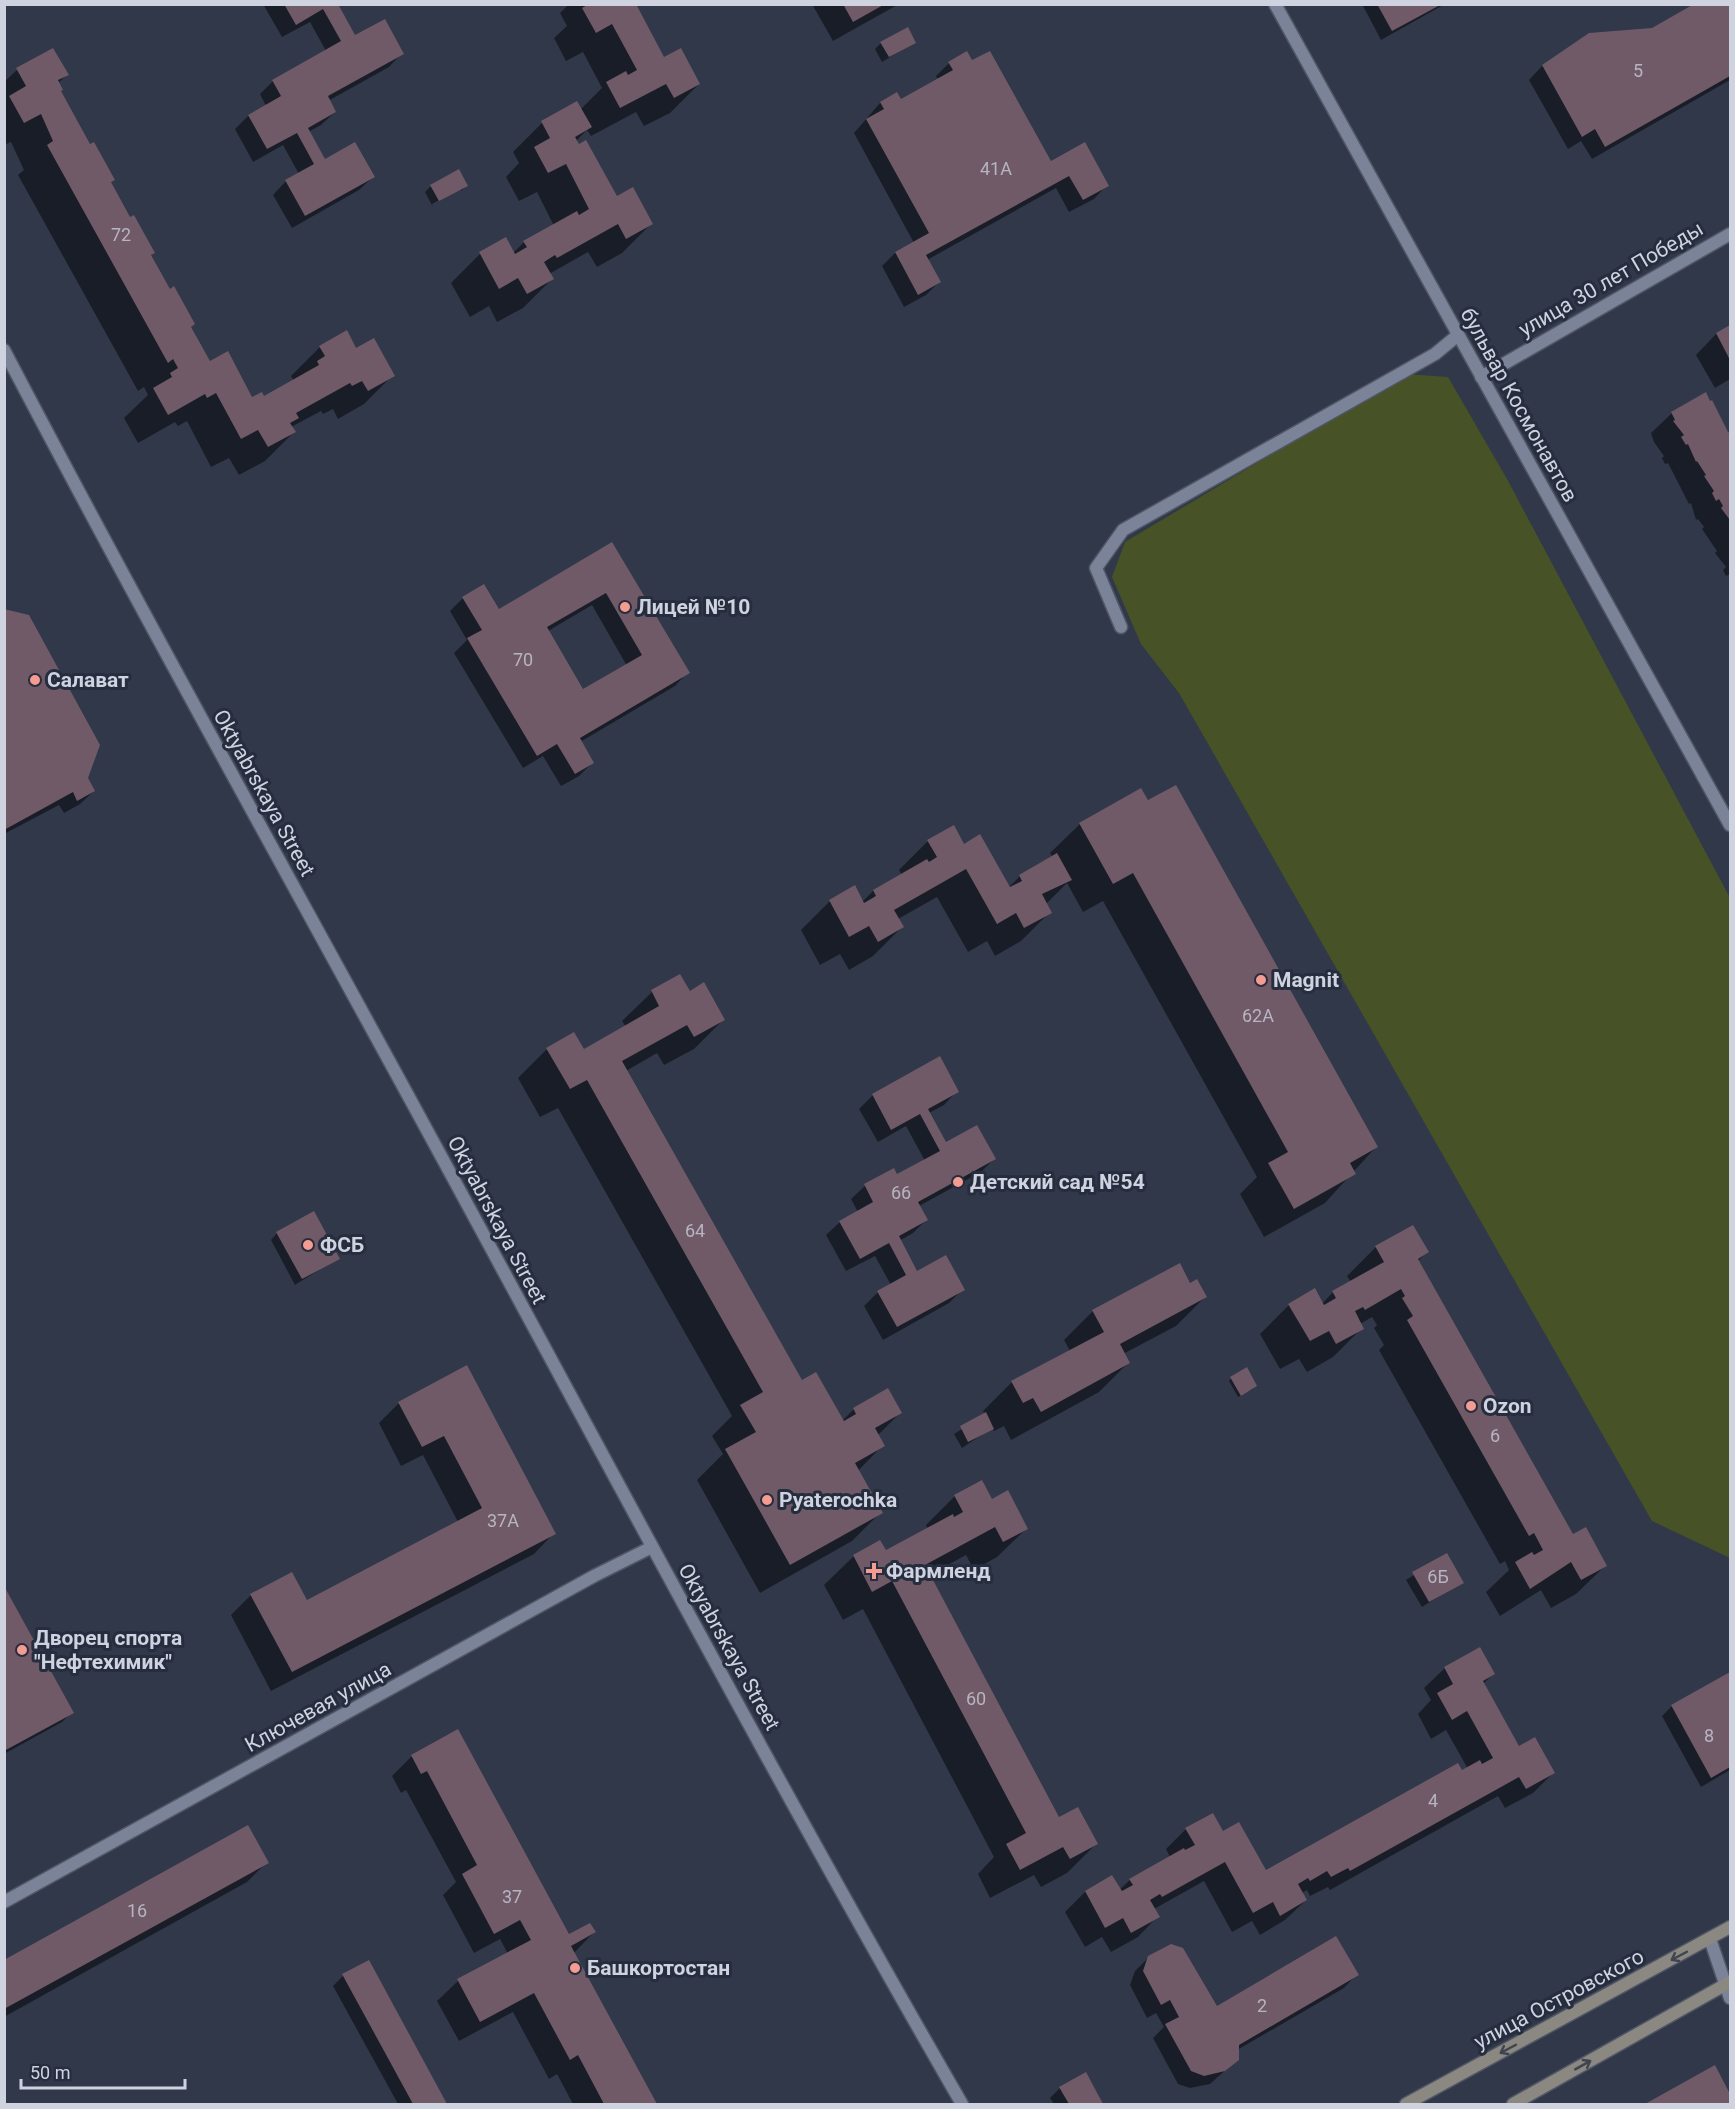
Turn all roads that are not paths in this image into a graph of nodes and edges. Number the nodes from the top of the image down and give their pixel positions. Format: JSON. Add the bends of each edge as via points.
{"nodes":[{"id":1,"x":1275,"y":4,"type":"edge"},
{"id":2,"x":1731,"y":234,"type":"edge"},
{"id":3,"x":1458,"y":335,"type":"junction"},
{"id":4,"x":4,"y":350,"type":"edge"},
{"id":5,"x":1481,"y":377,"type":"junction"},
{"id":6,"x":1121,"y":627,"type":"dead end"},
{"id":7,"x":1731,"y":825,"type":"edge"},
{"id":8,"x":652,"y":1547,"type":"junction"},
{"id":9,"x":4,"y":1902,"type":"edge"},
{"id":10,"x":1731,"y":1927,"type":"edge"},
{"id":11,"x":1710,"y":1940,"type":"junction"},
{"id":12,"x":1727,"y":1984,"type":"edge"},
{"id":13,"x":1731,"y":1998,"type":"edge"},
{"id":14,"x":962,"y":2104,"type":"edge"},
{"id":15,"x":1406,"y":2104,"type":"edge"},
{"id":16,"x":1513,"y":2104,"type":"edge"}],
"edges":[{"from":1,"to":3,"type":"street","name":"бульвар Космонавтов"},
{"from":2,"to":5,"type":"street","name":"улица 30 лет Победы"},
{"from":3,"to":5,"type":"street","name":"бульвар Космонавтов"},
{"from":3,"to":6,"type":"street","via":[[1435,354],[1123,530],[1096,568]]},
{"from":4,"to":8,"type":"street","name":"Oktyabrskaya Street","via":[[113,559]]},
{"from":5,"to":7,"type":"street","name":"бульвар Космонавтов"},
{"from":8,"to":9,"type":"street","name":"Ключевая улица"},
{"from":8,"to":14,"type":"street","name":"Oktyabrskaya Street","via":[[870,1946]]},
{"from":10,"to":11,"type":"main road","name":"улица Островского"},
{"from":11,"to":12,"type":"street"},
{"from":11,"to":15,"type":"main road","name":"улица Островского","one_way":true},
{"from":12,"to":13,"type":"street"},
{"from":16,"to":12,"type":"main road","one_way":true}]}
